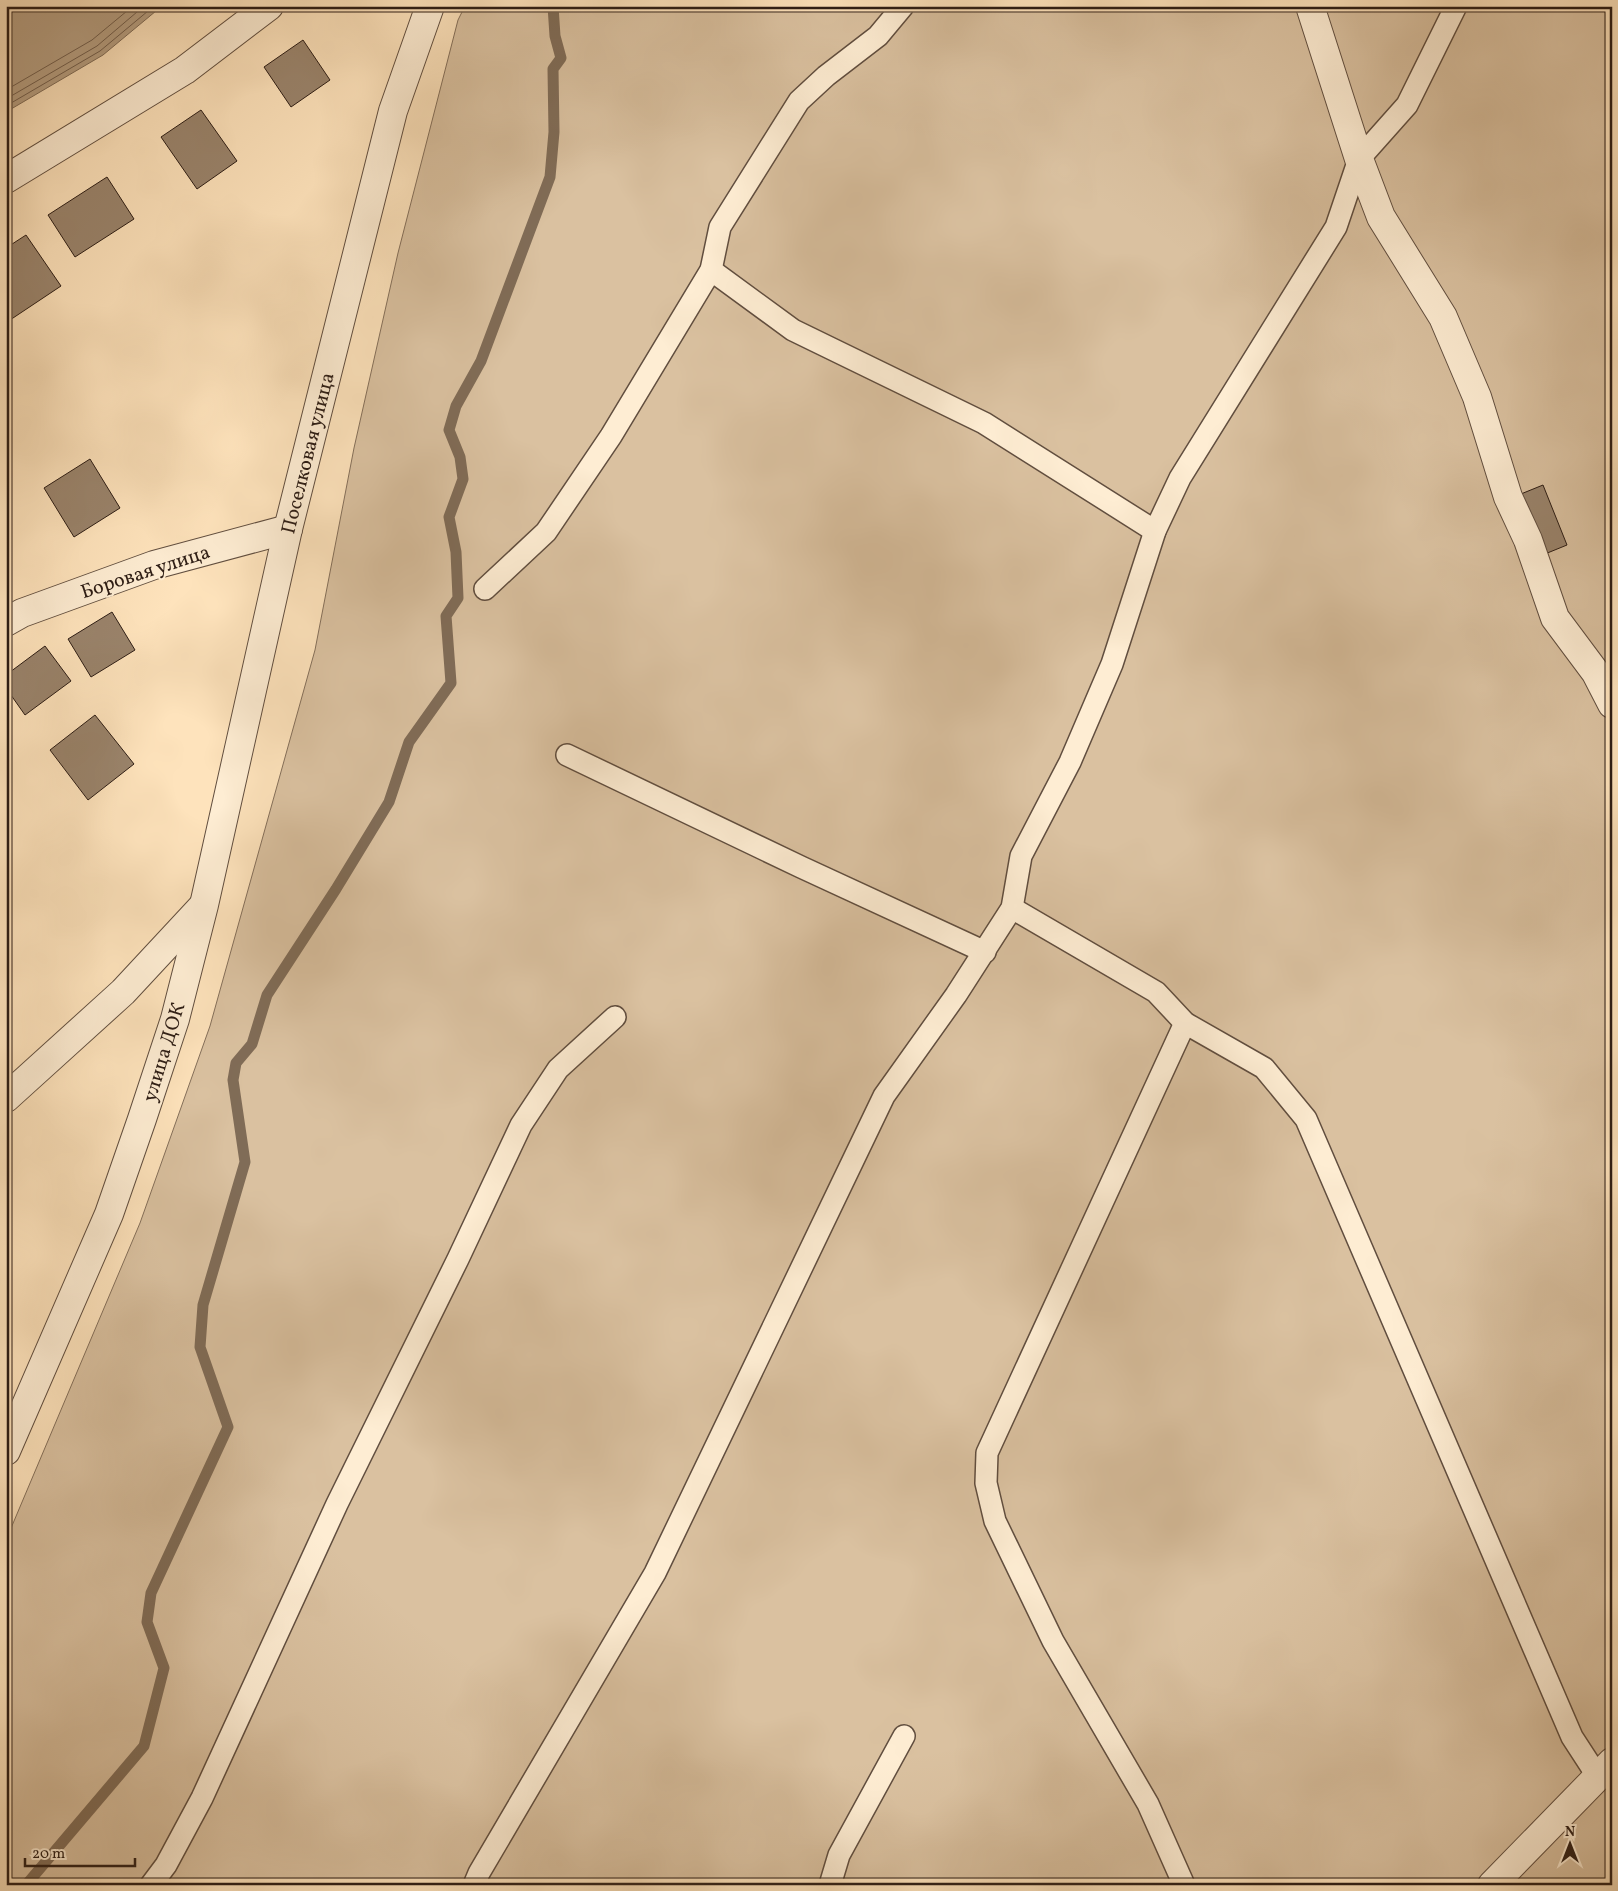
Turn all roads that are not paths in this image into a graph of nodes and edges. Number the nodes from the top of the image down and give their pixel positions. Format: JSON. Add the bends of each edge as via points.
{"nodes":[{"id":1,"x":268,"y":6,"type":"edge"},
{"id":2,"x":430,"y":6,"type":"edge"},
{"id":3,"x":903,"y":6,"type":"edge"},
{"id":4,"x":1310,"y":6,"type":"edge"},
{"id":5,"x":1456,"y":6,"type":"edge"},
{"id":6,"x":1359,"y":159,"type":"junction"},
{"id":7,"x":6,"y":179,"type":"edge"},
{"id":8,"x":711,"y":270,"type":"junction"},
{"id":9,"x":288,"y":529,"type":"junction"},
{"id":10,"x":1155,"y":531,"type":"junction"},
{"id":11,"x":485,"y":589,"type":"dead end"},
{"id":12,"x":6,"y":622,"type":"edge"},
{"id":13,"x":1604,"y":671,"type":"edge"},
{"id":14,"x":1612,"y":704,"type":"edge"},
{"id":15,"x":567,"y":754,"type":"dead end"},
{"id":16,"x":204,"y":905,"type":"junction"},
{"id":17,"x":1012,"y":908,"type":"junction"},
{"id":18,"x":985,"y":952,"type":"junction"},
{"id":19,"x":615,"y":1017,"type":"dead end"},
{"id":20,"x":1185,"y":1024,"type":"junction"},
{"id":21,"x":6,"y":1098,"type":"edge"},
{"id":22,"x":6,"y":1451,"type":"edge"},
{"id":23,"x":904,"y":1736,"type":"dead end"},
{"id":24,"x":1605,"y":1769,"type":"edge"},
{"id":25,"x":151,"y":1885,"type":"edge"},
{"id":26,"x":474,"y":1885,"type":"edge"},
{"id":27,"x":830,"y":1885,"type":"edge"},
{"id":28,"x":1184,"y":1885,"type":"edge"},
{"id":29,"x":1492,"y":1885,"type":"edge"}],
"edges":[{"from":1,"to":7,"type":"street","via":[[185,70]]},
{"from":2,"to":9,"type":"street","name":"Поселковая улица","via":[[393,111]]},
{"from":3,"to":8,"type":"lane","via":[[878,36],[799,101],[720,227]]},
{"from":4,"to":6,"type":"street"},
{"from":5,"to":6,"type":"lane","via":[[1407,106]]},
{"from":6,"to":10,"type":"lane","via":[[1336,227],[1180,478]]},
{"from":6,"to":13,"type":"street","via":[[1381,217],[1443,317],[1470,379],[1508,497],[1528,540],[1556,618]]},
{"from":8,"to":10,"type":"lane","via":[[793,330],[984,423]]},
{"from":8,"to":11,"type":"lane","via":[[610,436],[546,532]]},
{"from":9,"to":12,"type":"street","name":"Боровая улица","via":[[154,565],[22,613]]},
{"from":9,"to":16,"type":"street","name":"Поселковая улица"},
{"from":10,"to":17,"type":"lane","via":[[1112,664],[1070,762],[1021,856]]},
{"from":13,"to":14,"type":"street"},
{"from":15,"to":18,"type":"lane","via":[[801,868]]},
{"from":16,"to":21,"type":"street","via":[[123,992]]},
{"from":16,"to":22,"type":"street","name":"улица ДОК","via":[[175,1018],[112,1205]]},
{"from":17,"to":18,"type":"lane"},
{"from":17,"to":20,"type":"lane","via":[[1156,992]]},
{"from":18,"to":26,"type":"lane","via":[[884,1096],[655,1573]]},
{"from":19,"to":25,"type":"lane","via":[[558,1069],[521,1125],[337,1504],[202,1798],[166,1865]]},
{"from":20,"to":24,"type":"lane","via":[[1264,1068],[1306,1119],[1572,1737]]},
{"from":20,"to":28,"type":"lane","via":[[987,1453],[986,1483],[995,1521],[1053,1640],[1148,1804]]},
{"from":23,"to":27,"type":"lane","via":[[839,1856]]},
{"from":24,"to":29,"type":"street"}]}
